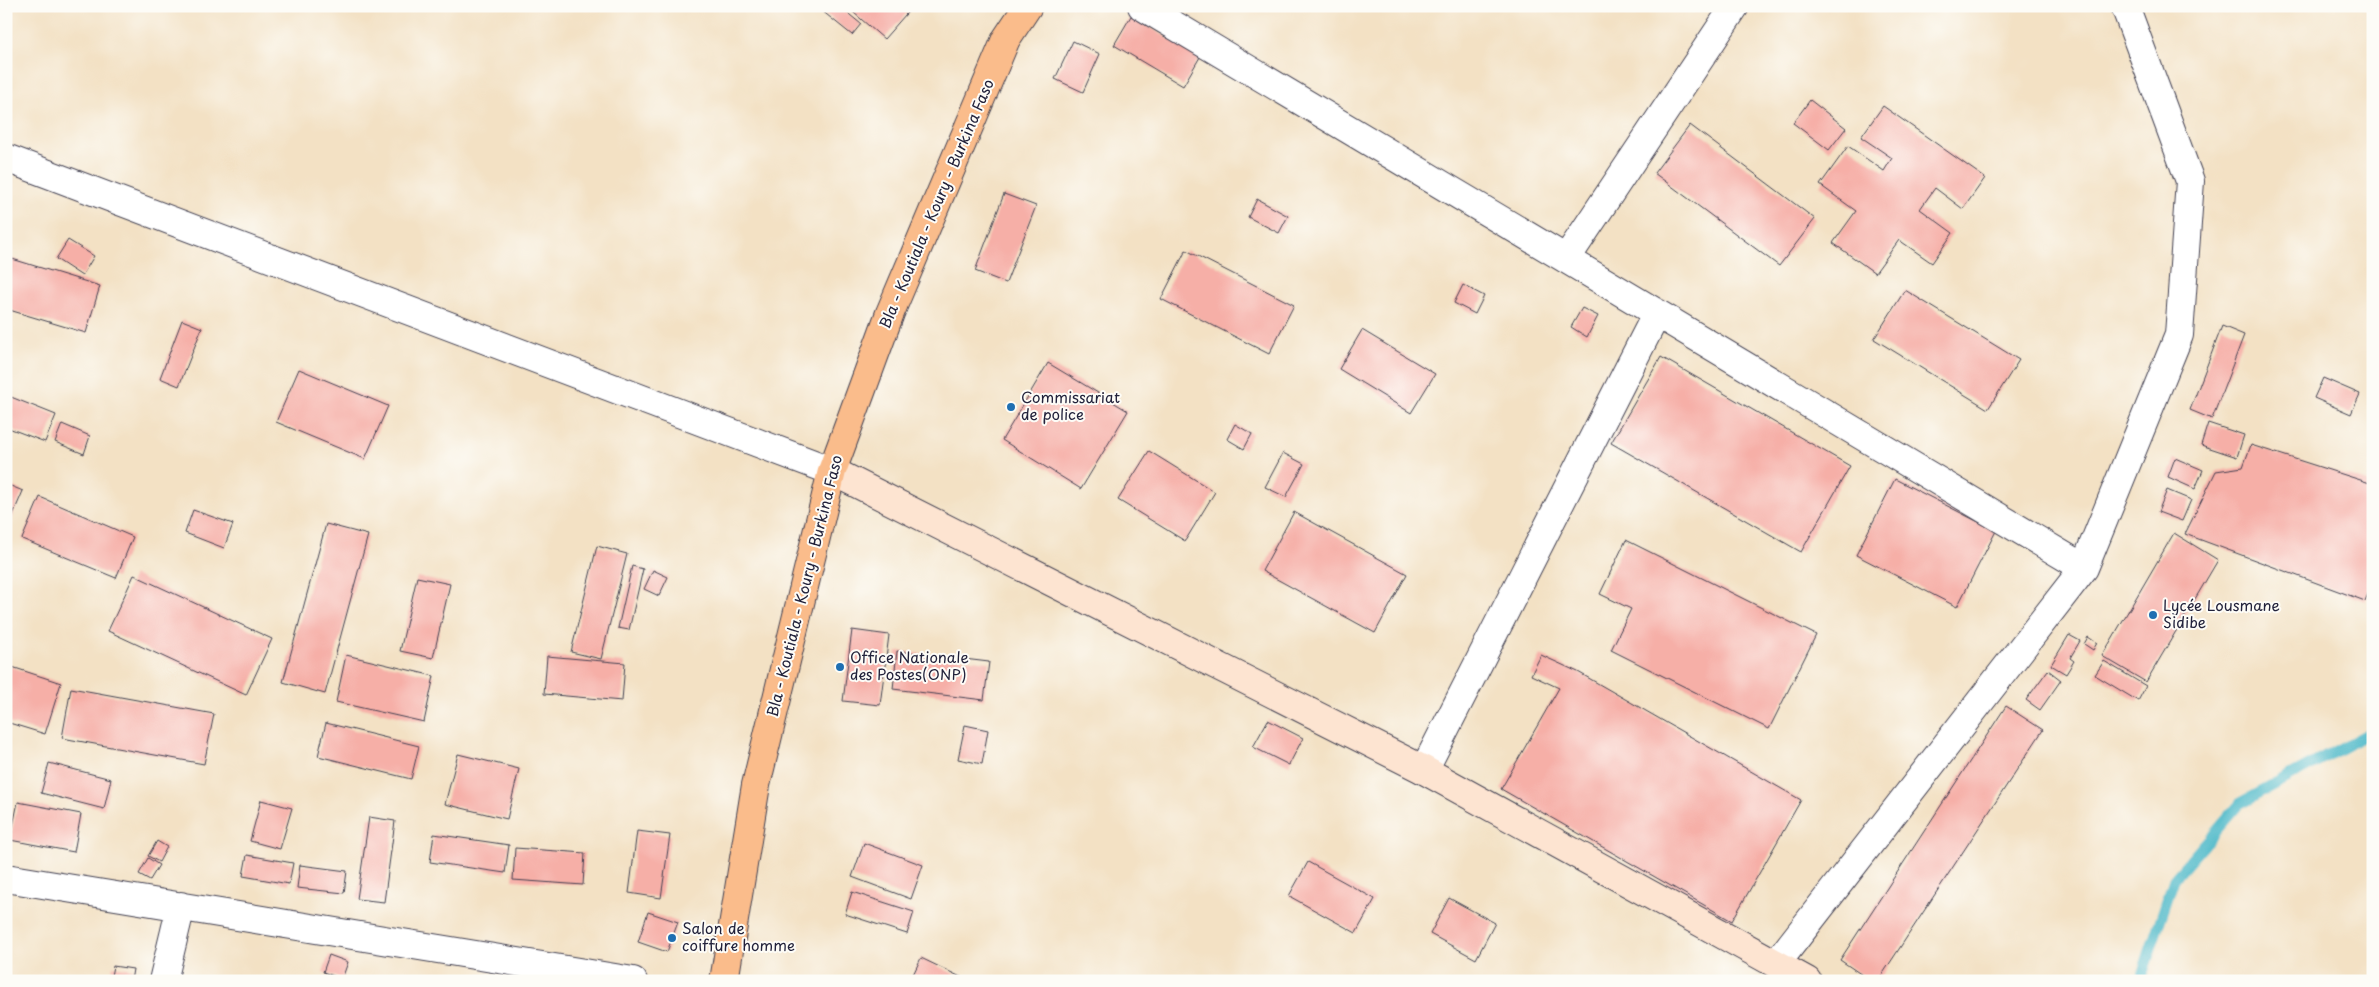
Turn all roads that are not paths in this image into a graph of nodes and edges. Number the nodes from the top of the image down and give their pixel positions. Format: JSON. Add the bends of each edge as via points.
{"nodes":[{"id":1,"x":1013,"y":6,"type":"edge"},
{"id":2,"x":1028,"y":6,"type":"edge"},
{"id":3,"x":1142,"y":6,"type":"edge"},
{"id":4,"x":1735,"y":6,"type":"edge"},
{"id":5,"x":2125,"y":6,"type":"edge"},
{"id":6,"x":1006,"y":39,"type":"junction"},
{"id":7,"x":6,"y":158,"type":"edge"},
{"id":8,"x":1566,"y":259,"type":"junction"},
{"id":9,"x":1657,"y":313,"type":"junction"},
{"id":10,"x":832,"y":471,"type":"junction"},
{"id":11,"x":2084,"y":568,"type":"junction"},
{"id":12,"x":1424,"y":770,"type":"junction"},
{"id":13,"x":6,"y":878,"type":"edge"},
{"id":14,"x":181,"y":906,"type":"junction"},
{"id":15,"x":1776,"y":964,"type":"junction"},
{"id":16,"x":163,"y":981,"type":"edge"},
{"id":17,"x":633,"y":981,"type":"edge"},
{"id":18,"x":724,"y":981,"type":"edge"},
{"id":19,"x":1807,"y":981,"type":"edge"}],
"edges":[{"from":1,"to":6,"type":"main road"},
{"from":2,"to":6,"type":"main road"},
{"from":3,"to":8,"type":"street"},
{"from":4,"to":8,"type":"street"},
{"from":5,"to":11,"type":"street","via":[[2190,181],[2180,335]]},
{"from":6,"to":10,"type":"main road","name":"Bla - Koutiala - Koury - Burkina Faso","via":[[890,313]]},
{"from":7,"to":10,"type":"street"},
{"from":8,"to":9,"type":"street"},
{"from":9,"to":11,"type":"street"},
{"from":9,"to":12,"type":"street"},
{"from":10,"to":12,"type":"main road"},
{"from":10,"to":18,"type":"main road","name":"Bla - Koutiala - Koury - Burkina Faso","via":[[756,785]]},
{"from":11,"to":15,"type":"street"},
{"from":12,"to":15,"type":"main road"},
{"from":13,"to":14,"type":"street"},
{"from":14,"to":16,"type":"street"},
{"from":14,"to":17,"type":"street"},
{"from":15,"to":19,"type":"main road"}]}
